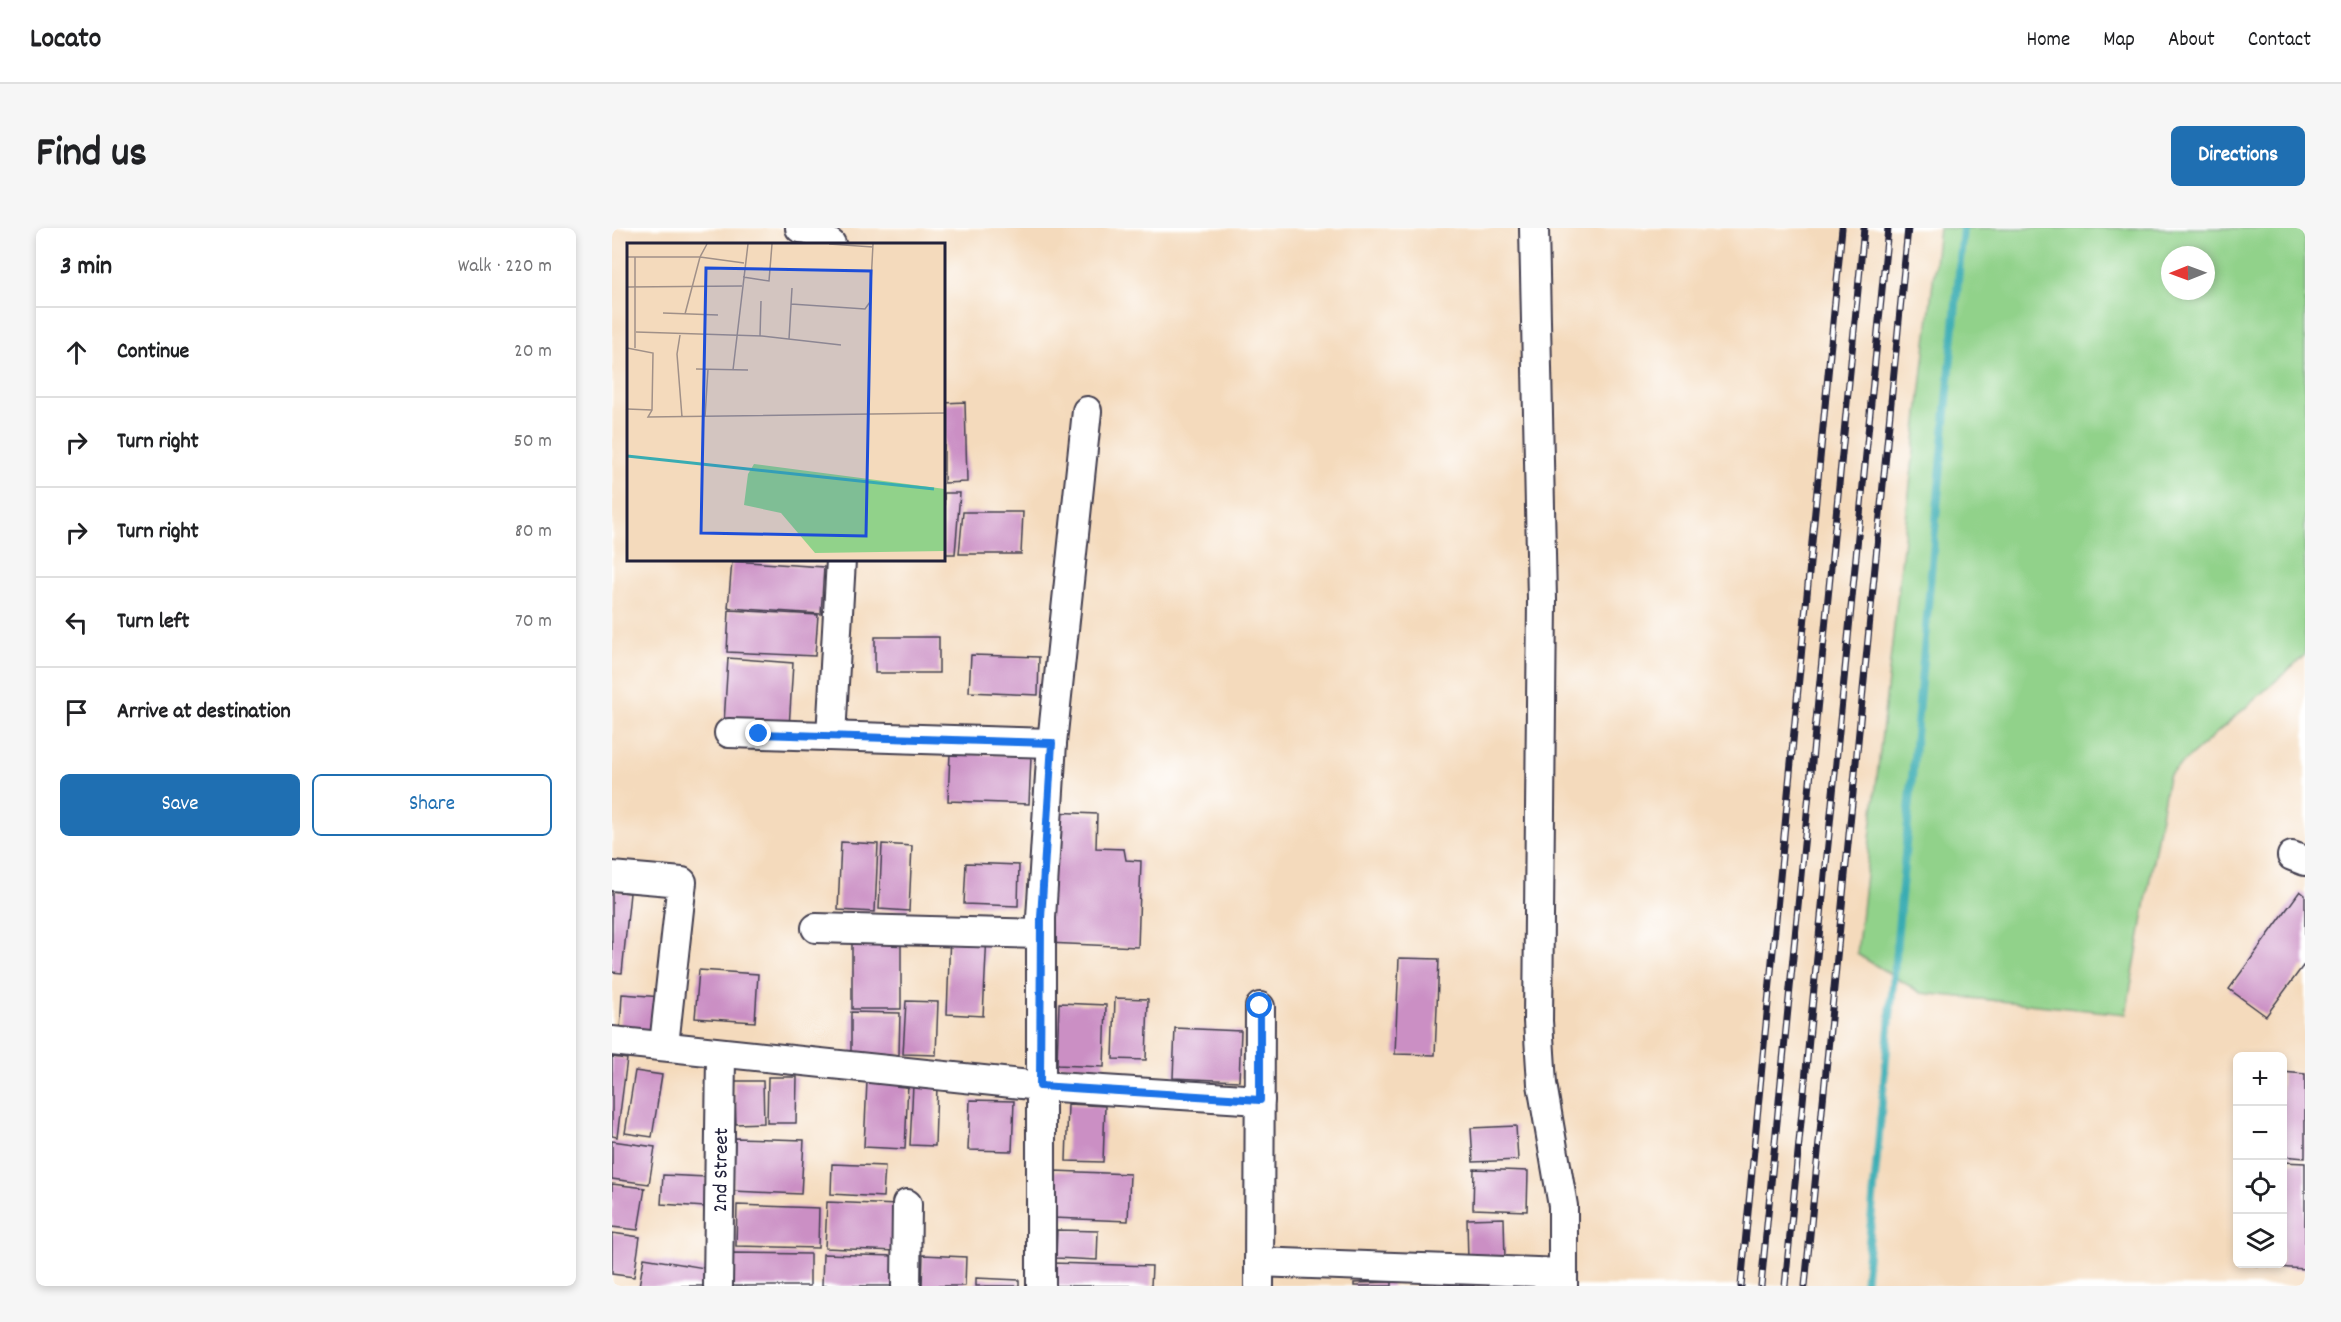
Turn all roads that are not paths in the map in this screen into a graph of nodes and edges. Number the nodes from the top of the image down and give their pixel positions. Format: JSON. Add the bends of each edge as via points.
{"nodes":[{"id":1,"x":800,"y":228,"type":"edge"},
{"id":2,"x":1534,"y":228,"type":"edge"},
{"id":3,"x":830,"y":243,"type":"edge"},
{"id":4,"x":1087,"y":411,"type":"dead end"},
{"id":5,"x":841,"y":561,"type":"edge"},
{"id":6,"x":729,"y":733,"type":"dead end"},
{"id":7,"x":831,"y":736,"type":"junction"},
{"id":8,"x":1052,"y":743,"type":"junction"},
{"id":9,"x":612,"y":876,"type":"edge"},
{"id":10,"x":816,"y":928,"type":"dead end"},
{"id":11,"x":1041,"y":933,"type":"junction"},
{"id":12,"x":1260,"y":1006,"type":"dead end"},
{"id":13,"x":612,"y":1041,"type":"edge"},
{"id":14,"x":664,"y":1045,"type":"junction"},
{"id":15,"x":721,"y":1055,"type":"junction"},
{"id":16,"x":1040,"y":1086,"type":"junction"},
{"id":17,"x":1260,"y":1100,"type":"junction"},
{"id":18,"x":907,"y":1204,"type":"dead end"},
{"id":19,"x":1259,"y":1274,"type":"edge"},
{"id":20,"x":1563,"y":1279,"type":"edge"},
{"id":21,"x":718,"y":1286,"type":"edge"},
{"id":22,"x":906,"y":1286,"type":"edge"},
{"id":23,"x":1041,"y":1286,"type":"edge"}],
"edges":[{"from":1,"to":3,"type":"street","via":[[809,229]]},
{"from":2,"to":20,"type":"street","via":[[1542,600],[1538,1021],[1542,1084],[1563,1206]]},
{"from":4,"to":8,"type":"street"},
{"from":5,"to":7,"type":"street"},
{"from":6,"to":7,"type":"street"},
{"from":7,"to":8,"type":"street"},
{"from":8,"to":11,"type":"street"},
{"from":9,"to":14,"type":"street","via":[[682,882]]},
{"from":10,"to":11,"type":"street"},
{"from":11,"to":16,"type":"street"},
{"from":12,"to":17,"type":"street"},
{"from":13,"to":14,"type":"street"},
{"from":14,"to":15,"type":"street"},
{"from":15,"to":16,"type":"street"},
{"from":15,"to":21,"type":"street","name":"2nd Street"},
{"from":16,"to":17,"type":"street"},
{"from":16,"to":23,"type":"street"},
{"from":17,"to":19,"type":"street"},
{"from":18,"to":22,"type":"street"},
{"from":19,"to":20,"type":"street"}]}
